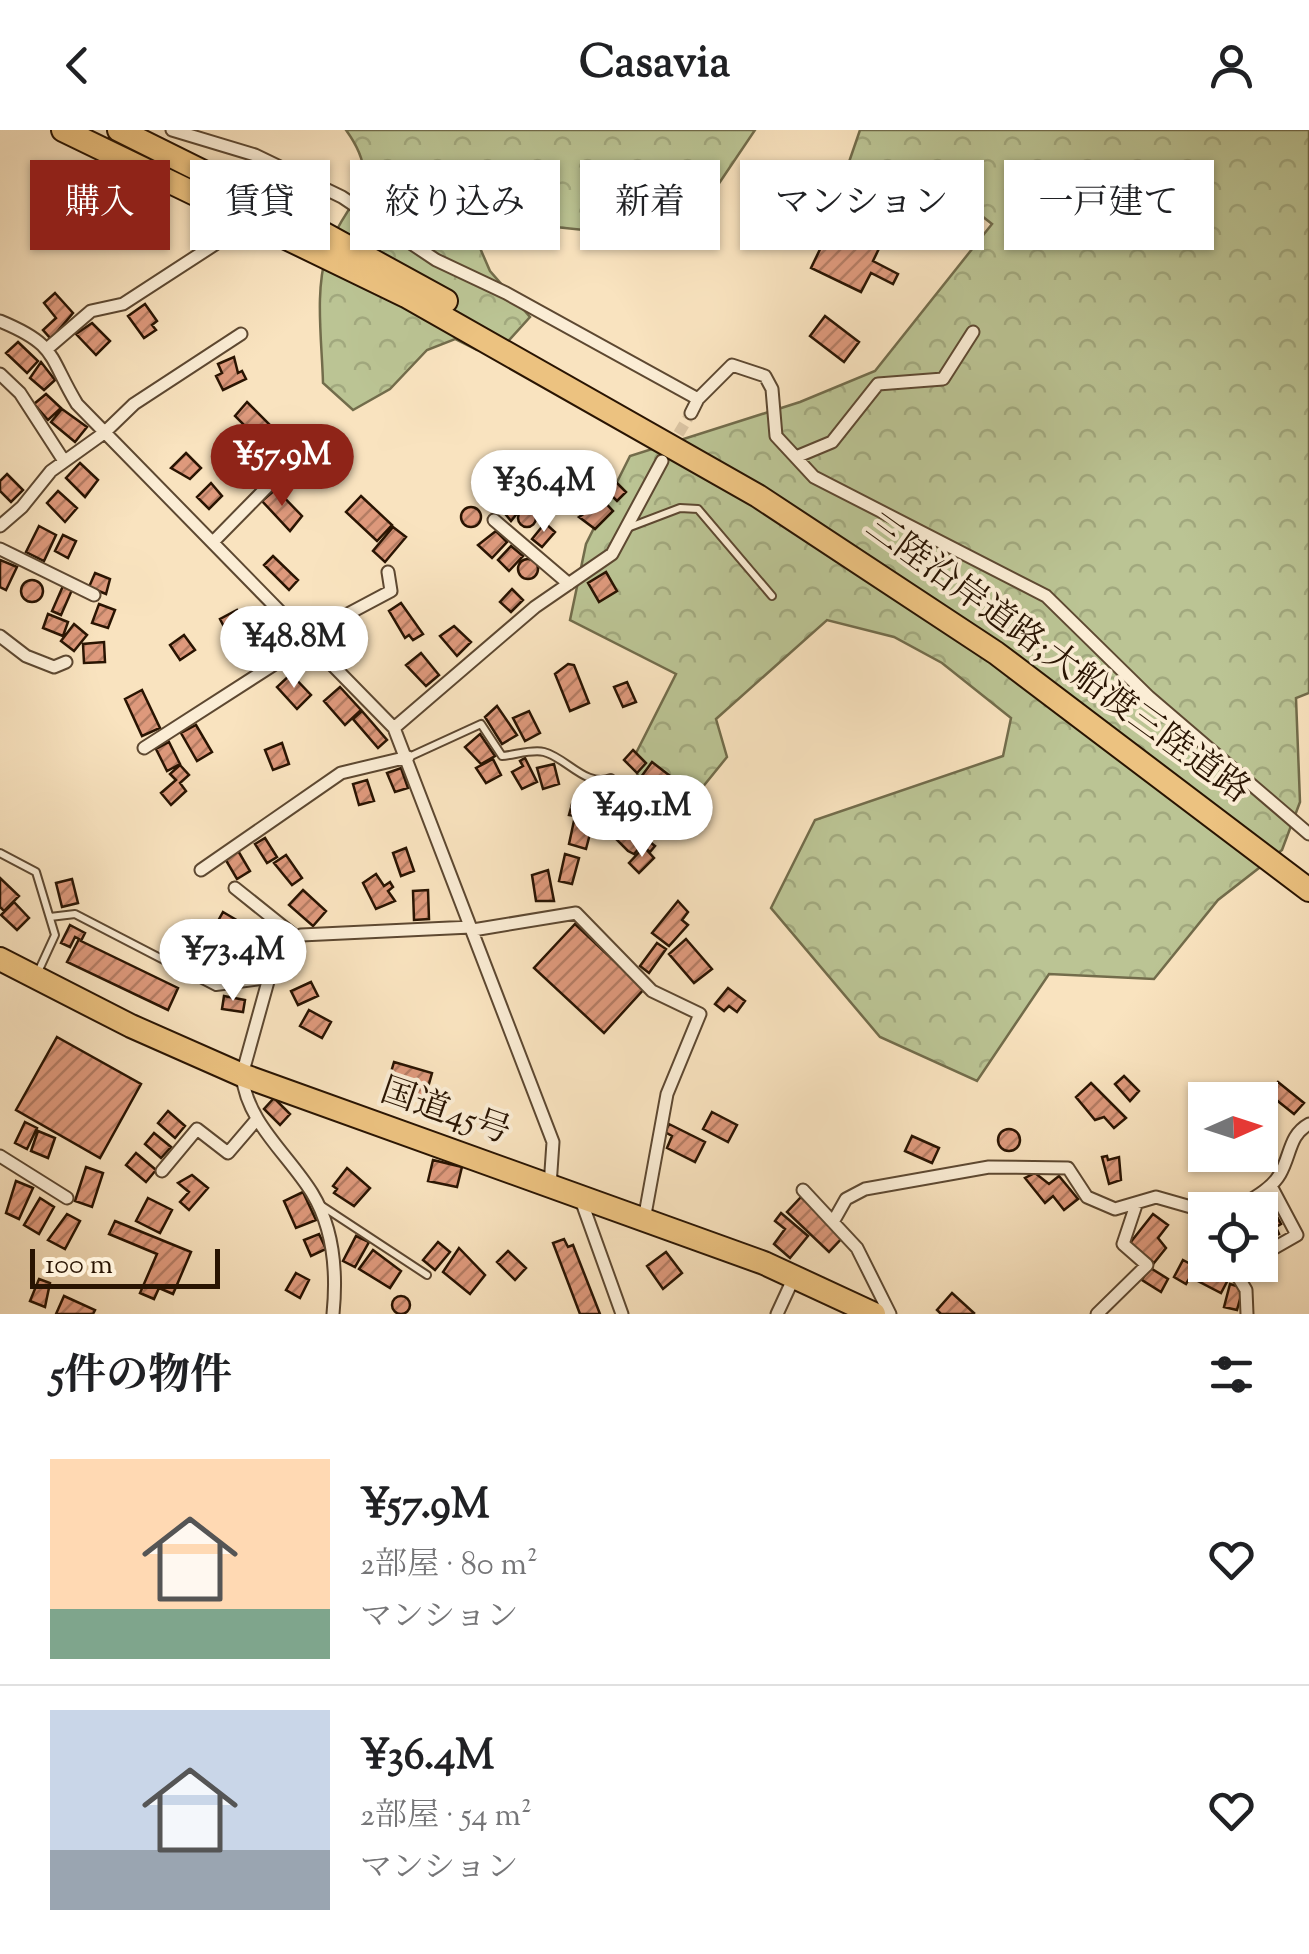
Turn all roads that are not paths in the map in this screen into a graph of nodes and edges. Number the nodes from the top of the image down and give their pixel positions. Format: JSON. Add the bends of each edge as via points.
{"nodes":[{"id":1,"x":63,"y":130,"type":"edge"},
{"id":2,"x":120,"y":130,"type":"edge"},
{"id":3,"x":172,"y":130,"type":"edge"},
{"id":4,"x":207,"y":250,"type":"tunnel mouth"},
{"id":5,"x":0,"y":321,"type":"edge"},
{"id":6,"x":973,"y":332,"type":"dead end"},
{"id":7,"x":241,"y":334,"type":"dead end"},
{"id":8,"x":48,"y":348,"type":"junction"},
{"id":9,"x":0,"y":374,"type":"edge"},
{"id":10,"x":698,"y":399,"type":"junction"},
{"id":11,"x":691,"y":413,"type":"tunnel mouth"},
{"id":12,"x":104,"y":433,"type":"junction"},
{"id":13,"x":796,"y":457,"type":"junction"},
{"id":14,"x":64,"y":461,"type":"junction"},
{"id":15,"x":662,"y":461,"type":"tunnel mouth"},
{"id":16,"x":275,"y":474,"type":"dead end"},
{"id":17,"x":758,"y":496,"type":"junction"},
{"id":18,"x":494,"y":520,"type":"dead end"},
{"id":19,"x":2,"y":521,"type":"edge"},
{"id":20,"x":628,"y":527,"type":"junction"},
{"id":21,"x":214,"y":541,"type":"junction"},
{"id":22,"x":0,"y":549,"type":"edge"},
{"id":23,"x":388,"y":572,"type":"dead end"},
{"id":24,"x":569,"y":584,"type":"junction"},
{"id":25,"x":94,"y":594,"type":"dead end"},
{"id":26,"x":772,"y":596,"type":"dead end"},
{"id":27,"x":0,"y":636,"type":"edge"},
{"id":28,"x":312,"y":640,"type":"junction"},
{"id":29,"x":326,"y":655,"type":"junction"},
{"id":30,"x":66,"y":662,"type":"dead end"},
{"id":31,"x":394,"y":728,"type":"junction"},
{"id":32,"x":144,"y":748,"type":"dead end"},
{"id":33,"x":408,"y":757,"type":"junction"},
{"id":34,"x":611,"y":778,"type":"dead end"},
{"id":35,"x":1309,"y":834,"type":"edge"},
{"id":36,"x":0,"y":853,"type":"edge"},
{"id":37,"x":201,"y":870,"type":"dead end"},
{"id":38,"x":235,"y":888,"type":"dead end"},
{"id":39,"x":1309,"y":890,"type":"edge"},
{"id":40,"x":50,"y":918,"type":"junction"},
{"id":41,"x":472,"y":929,"type":"junction"},
{"id":42,"x":289,"y":939,"type":"junction"},
{"id":43,"x":0,"y":960,"type":"edge"},
{"id":44,"x":35,"y":978,"type":"junction"},
{"id":45,"x":269,"y":980,"type":"junction"},
{"id":46,"x":242,"y":1075,"type":"junction"},
{"id":47,"x":258,"y":1119,"type":"junction"},
{"id":48,"x":1309,"y":1124,"type":"edge"},
{"id":49,"x":0,"y":1156,"type":"edge"},
{"id":50,"x":162,"y":1171,"type":"dead end"},
{"id":51,"x":550,"y":1186,"type":"junction"},
{"id":52,"x":1271,"y":1186,"type":"junction"},
{"id":53,"x":803,"y":1190,"type":"dead end"},
{"id":54,"x":1262,"y":1192,"type":"edge"},
{"id":55,"x":1274,"y":1192,"type":"edge"},
{"id":56,"x":580,"y":1196,"type":"junction"},
{"id":57,"x":68,"y":1198,"type":"dead end"},
{"id":58,"x":1278,"y":1199,"type":"edge"},
{"id":59,"x":318,"y":1204,"type":"junction"},
{"id":60,"x":1136,"y":1205,"type":"junction"},
{"id":61,"x":1188,"y":1206,"type":"edge"},
{"id":62,"x":835,"y":1216,"type":"junction"},
{"id":63,"x":644,"y":1220,"type":"junction"},
{"id":64,"x":1278,"y":1246,"type":"edge"},
{"id":65,"x":428,"y":1275,"type":"dead end"},
{"id":66,"x":796,"y":1275,"type":"junction"},
{"id":67,"x":1243,"y":1282,"type":"edge"},
{"id":68,"x":333,"y":1314,"type":"edge"},
{"id":69,"x":622,"y":1314,"type":"edge"},
{"id":70,"x":776,"y":1314,"type":"edge"},
{"id":71,"x":874,"y":1314,"type":"edge"},
{"id":72,"x":890,"y":1314,"type":"edge"},
{"id":73,"x":1098,"y":1314,"type":"edge"},
{"id":74,"x":1247,"y":1314,"type":"edge"}],
"edges":[{"from":1,"to":17,"type":"highway","name":"三陸沿岸道路;大船渡三陸道路","via":[[406,296]]},
{"from":2,"to":17,"type":"highway","name":"三陸沿岸道路;大船渡三陸道路","via":[[456,306],[662,429]]},
{"from":3,"to":10,"type":"street","via":[[255,155],[301,184],[342,197],[436,260]]},
{"from":4,"to":8,"type":"street","via":[[123,304],[91,311]]},
{"from":5,"to":8,"type":"street"},
{"from":6,"to":13,"type":"street","via":[[943,379],[878,384],[832,442]]},
{"from":7,"to":12,"type":"street","via":[[134,404]]},
{"from":8,"to":12,"type":"street","via":[[77,404]]},
{"from":9,"to":14,"type":"street"},
{"from":10,"to":11,"type":"street"},
{"from":10,"to":13,"type":"street","via":[[732,365],[765,376],[776,436]]},
{"from":12,"to":14,"type":"street"},
{"from":12,"to":21,"type":"street"},
{"from":13,"to":35,"type":"street","via":[[814,477],[862,506],[1046,596],[1149,697]]},
{"from":14,"to":19,"type":"street"},
{"from":15,"to":20,"type":"street"},
{"from":16,"to":21,"type":"street"},
{"from":17,"to":39,"type":"highway","name":"三陸沿岸道路;大船渡三陸道路","via":[[996,653]]},
{"from":18,"to":24,"type":"street"},
{"from":20,"to":24,"type":"street","via":[[612,554]]},
{"from":20,"to":26,"type":"lane","via":[[680,508],[698,509]]},
{"from":21,"to":28,"type":"street"},
{"from":22,"to":25,"type":"street"},
{"from":23,"to":29,"type":"street","via":[[392,591],[344,616]]},
{"from":24,"to":31,"type":"street"},
{"from":27,"to":30,"type":"street","via":[[26,656],[54,666]]},
{"from":28,"to":29,"type":"street"},
{"from":28,"to":32,"type":"street"},
{"from":29,"to":31,"type":"street"},
{"from":31,"to":33,"type":"street"},
{"from":33,"to":34,"type":"lane","via":[[481,724],[502,756],[541,750],[583,776]]},
{"from":33,"to":37,"type":"street","via":[[341,773]]},
{"from":33,"to":41,"type":"street"},
{"from":36,"to":40,"type":"lane","via":[[36,872]]},
{"from":38,"to":42,"type":"street"},
{"from":40,"to":44,"type":"lane","via":[[55,936]]},
{"from":40,"to":45,"type":"lane","via":[[75,914],[216,987]]},
{"from":41,"to":42,"type":"street"},
{"from":41,"to":51,"type":"street","via":[[555,1149]]},
{"from":41,"to":63,"type":"street","via":[[576,913],[652,991],[700,1014],[668,1092]]},
{"from":42,"to":45,"type":"street"},
{"from":43,"to":44,"type":"highway","name":"国道45号"},
{"from":44,"to":46,"type":"highway","name":"国道45号"},
{"from":45,"to":46,"type":"street"},
{"from":46,"to":47,"type":"street"},
{"from":46,"to":51,"type":"highway","name":"国道45号"},
{"from":47,"to":50,"type":"street","via":[[228,1153],[197,1129]]},
{"from":47,"to":59,"type":"street"},
{"from":48,"to":52,"type":"street","via":[[1294,1138]]},
{"from":49,"to":57,"type":"street"},
{"from":51,"to":56,"type":"highway","name":"国道45号"},
{"from":52,"to":54,"type":"street"},
{"from":52,"to":55,"type":"street"},
{"from":53,"to":62,"type":"street"},
{"from":56,"to":63,"type":"highway","name":"国道45号"},
{"from":56,"to":69,"type":"street"},
{"from":58,"to":64,"type":"street","via":[[1297,1235]]},
{"from":59,"to":65,"type":"lane"},
{"from":59,"to":68,"type":"street","via":[[333,1260]]},
{"from":60,"to":61,"type":"street","via":[[1156,1197]]},
{"from":60,"to":62,"type":"street","via":[[1101,1206],[1062,1166],[990,1167],[865,1189]]},
{"from":60,"to":73,"type":"street","via":[[1123,1244],[1147,1265]]},
{"from":62,"to":72,"type":"street"},
{"from":63,"to":66,"type":"highway","name":"国道45号"},
{"from":66,"to":70,"type":"street"},
{"from":66,"to":71,"type":"highway","name":"国道45号"},
{"from":67,"to":74,"type":"street"}]}
